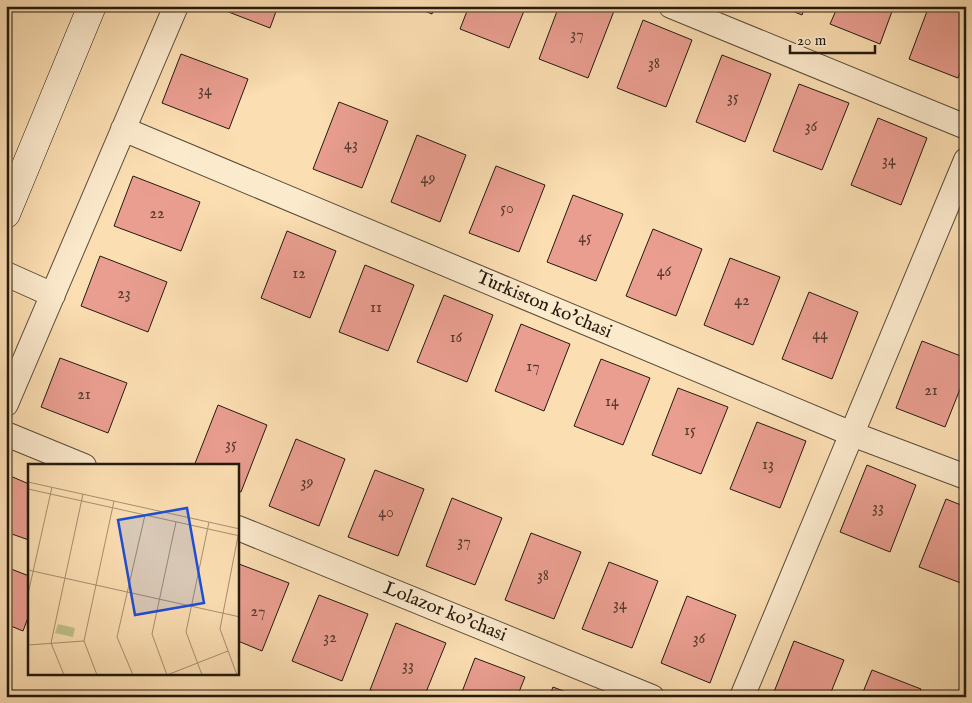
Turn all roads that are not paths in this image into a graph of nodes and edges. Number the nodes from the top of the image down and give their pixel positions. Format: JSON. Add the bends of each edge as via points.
{"nodes":[{"id":1,"x":92,"y":6,"type":"edge"},
{"id":2,"x":176,"y":6,"type":"edge"},
{"id":3,"x":671,"y":6,"type":"edge"},
{"id":4,"x":966,"y":127,"type":"edge"},
{"id":5,"x":124,"y":128,"type":"junction"},
{"id":6,"x":966,"y":160,"type":"edge"},
{"id":7,"x":6,"y":214,"type":"edge"},
{"id":8,"x":6,"y":274,"type":"edge"},
{"id":9,"x":53,"y":295,"type":"junction"},
{"id":10,"x":6,"y":404,"type":"edge"},
{"id":11,"x":6,"y":434,"type":"edge"},
{"id":12,"x":852,"y":434,"type":"junction"},
{"id":13,"x":79,"y":464,"type":"edge"},
{"id":14,"x":966,"y":477,"type":"edge"},
{"id":15,"x":239,"y":528,"type":"edge"},
{"id":16,"x":652,"y":697,"type":"edge"},
{"id":17,"x":742,"y":697,"type":"edge"}],
"edges":[{"from":1,"to":7,"type":"street"},
{"from":2,"to":5,"type":"street"},
{"from":3,"to":4,"type":"street"},
{"from":5,"to":9,"type":"street"},
{"from":5,"to":12,"type":"street","name":"Turkiston ko'chasi"},
{"from":6,"to":12,"type":"street"},
{"from":8,"to":9,"type":"street"},
{"from":9,"to":10,"type":"street"},
{"from":11,"to":13,"type":"street"},
{"from":12,"to":14,"type":"street","name":"Turkiston ko'chasi"},
{"from":12,"to":17,"type":"street"},
{"from":15,"to":16,"type":"street","name":"Lolazor ko'chasi"}]}
